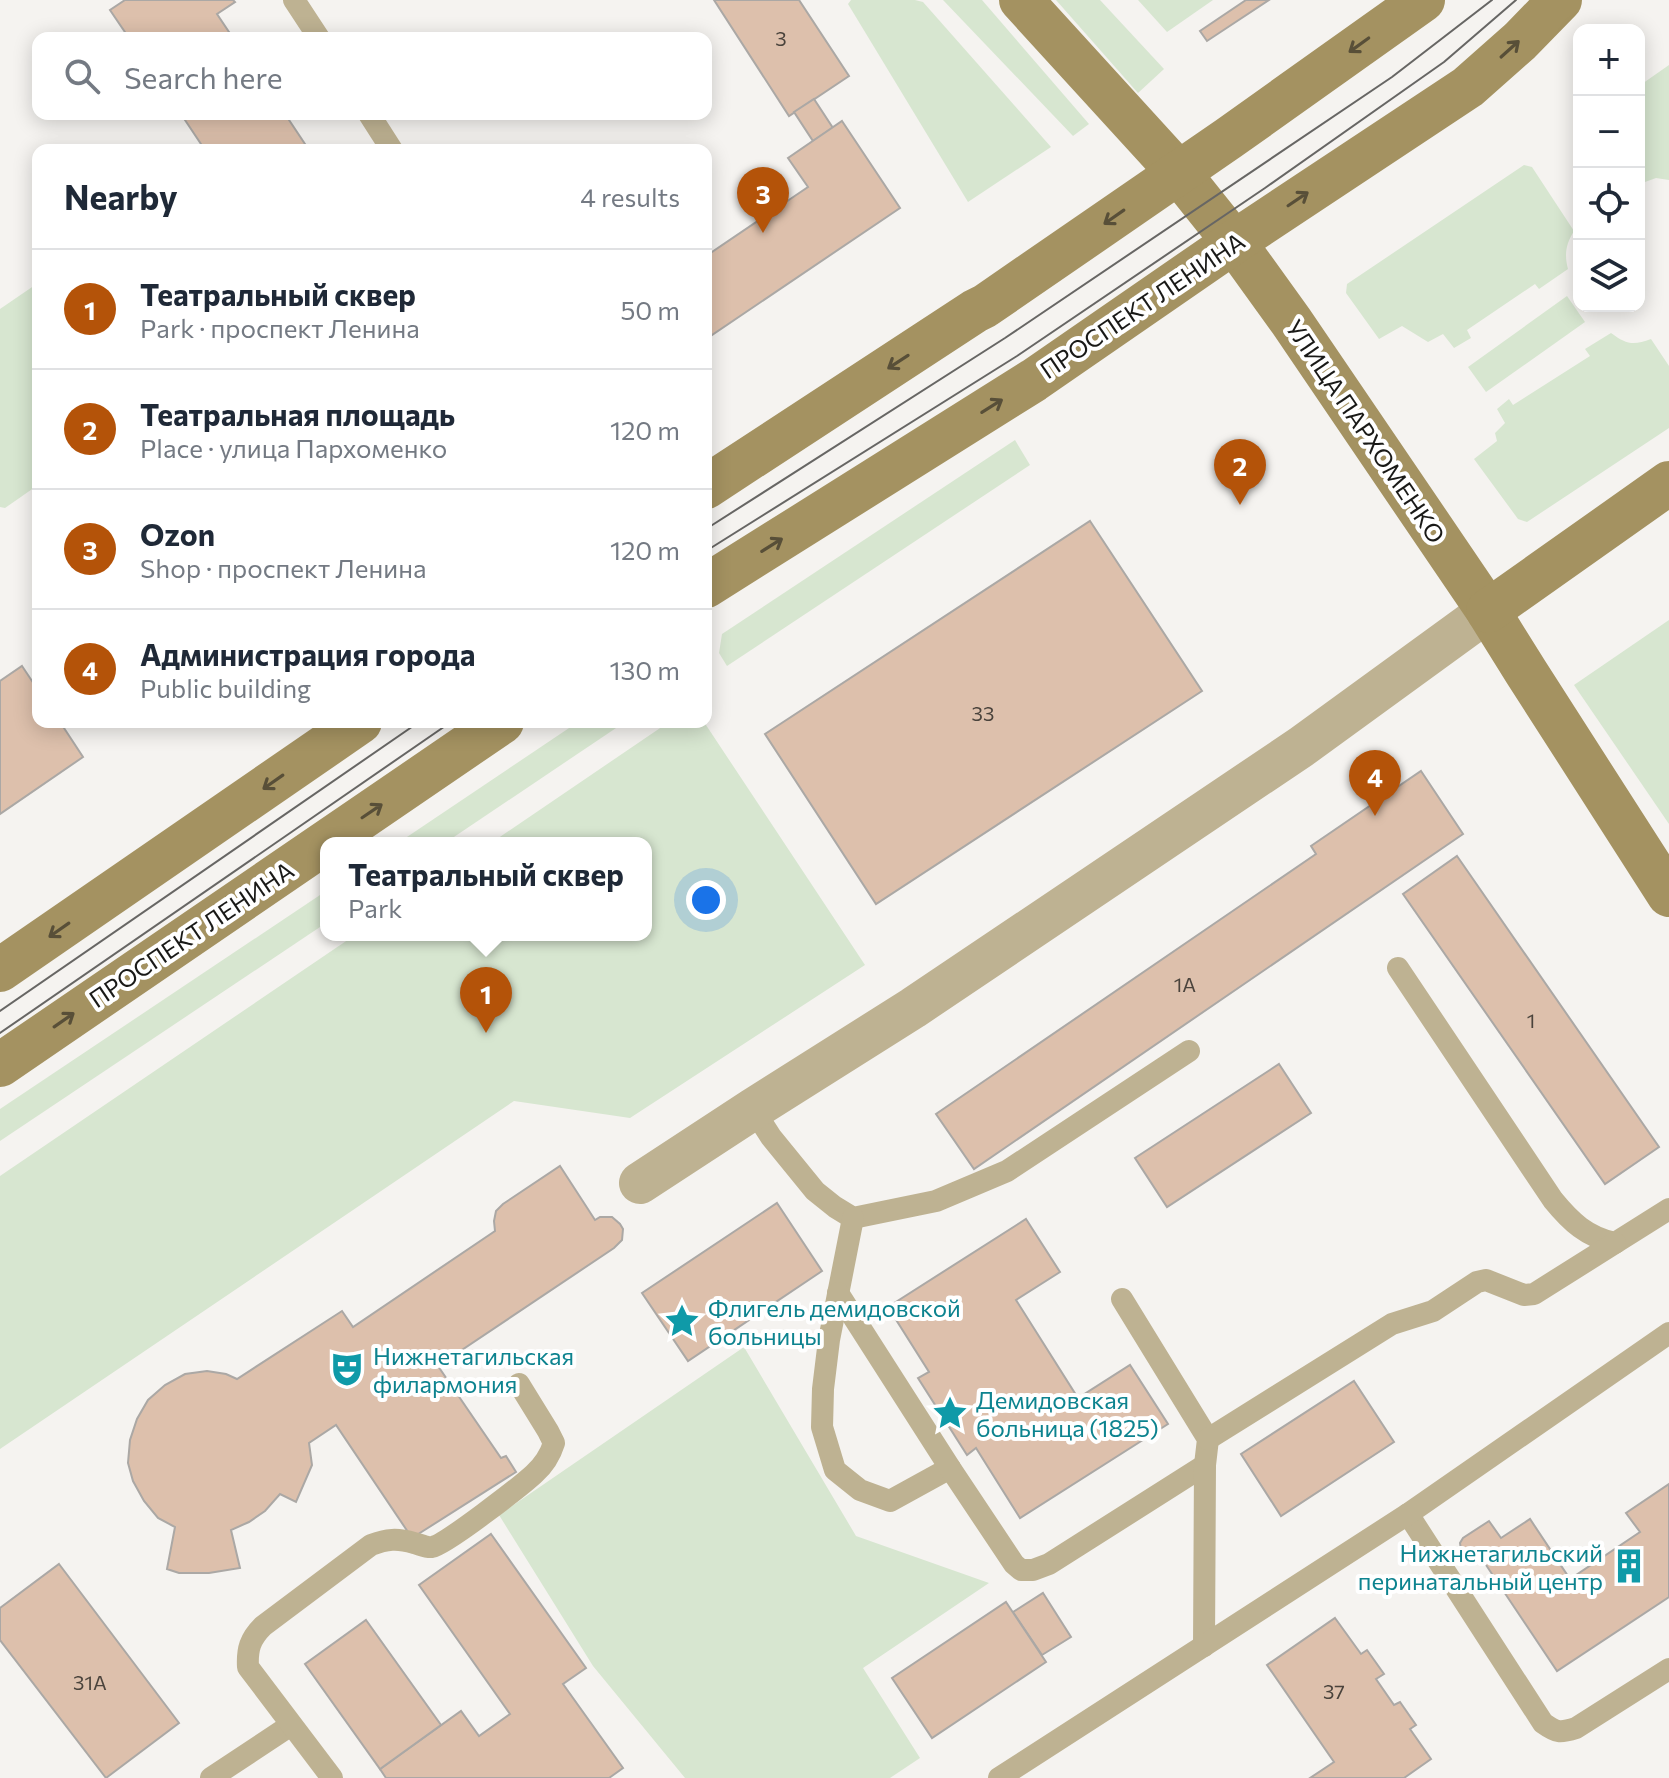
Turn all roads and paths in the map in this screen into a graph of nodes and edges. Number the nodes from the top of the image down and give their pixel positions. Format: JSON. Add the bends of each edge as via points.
{"nodes":[{"id":1,"x":294,"y":0,"type":"edge"},
{"id":2,"x":1021,"y":0,"type":"edge"},
{"id":3,"x":1423,"y":0,"type":"edge"},
{"id":4,"x":1560,"y":0,"type":"edge"},
{"id":5,"x":315,"y":32,"type":"edge"},
{"id":6,"x":373,"y":120,"type":"edge"},
{"id":7,"x":388,"y":144,"type":"edge"},
{"id":8,"x":1178,"y":172,"type":"junction"},
{"id":9,"x":1234,"y":242,"type":"junction"},
{"id":10,"x":712,"y":483,"type":"edge"},
{"id":11,"x":1669,"y":483,"type":"edge"},
{"id":12,"x":712,"y":582,"type":"edge"},
{"id":13,"x":1488,"y":611,"type":"junction"},
{"id":14,"x":351,"y":728,"type":"edge"},
{"id":15,"x":493,"y":728,"type":"edge"},
{"id":16,"x":334,"y":837,"type":"edge"},
{"id":17,"x":320,"y":846,"type":"edge"},
{"id":18,"x":1669,"y":895,"type":"edge"},
{"id":19,"x":1398,"y":968,"type":"dead end"},
{"id":20,"x":0,"y":970,"type":"edge"},
{"id":21,"x":1189,"y":1051,"type":"dead end"},
{"id":22,"x":0,"y":1065,"type":"edge"},
{"id":23,"x":753,"y":1109,"type":"junction"},
{"id":24,"x":640,"y":1183,"type":"dead end"},
{"id":25,"x":1669,"y":1209,"type":"edge"},
{"id":26,"x":853,"y":1218,"type":"junction"},
{"id":27,"x":1615,"y":1243,"type":"junction"},
{"id":28,"x":838,"y":1293,"type":"junction"},
{"id":29,"x":1122,"y":1299,"type":"dead end"},
{"id":30,"x":1669,"y":1333,"type":"edge"},
{"id":31,"x":519,"y":1384,"type":"dead end"},
{"id":32,"x":1208,"y":1439,"type":"junction"},
{"id":33,"x":1205,"y":1465,"type":"junction"},
{"id":34,"x":950,"y":1468,"type":"junction"},
{"id":35,"x":1408,"y":1514,"type":"junction"},
{"id":36,"x":1204,"y":1646,"type":"junction"},
{"id":37,"x":1669,"y":1669,"type":"edge"},
{"id":38,"x":291,"y":1725,"type":"junction"},
{"id":39,"x":211,"y":1778,"type":"edge"},
{"id":40,"x":332,"y":1778,"type":"edge"},
{"id":41,"x":999,"y":1778,"type":"edge"}],
"edges":[{"from":1,"to":5,"type":"lane"},
{"from":2,"to":8,"type":"main road","name":"УЛИЦА ПАРХОМЕНКО"},
{"from":3,"to":8,"type":"main road","one_way":true},
{"from":9,"to":4,"type":"main road","name":"ПРОСПЕКТ ЛЕНИНА","one_way":true,"via":[[1468,87]]},
{"from":6,"to":7,"type":"lane"},
{"from":8,"to":9,"type":"main road","name":"УЛИЦА ПАРХОМЕНКО"},
{"from":8,"to":10,"type":"main road","one_way":true,"via":[[985,306]]},
{"from":12,"to":9,"type":"main road","name":"ПРОСПЕКТ ЛЕНИНА","one_way":true,"via":[[1034,380]]},
{"from":9,"to":13,"type":"main road","name":"УЛИЦА ПАРХОМЕНКО"},
{"from":11,"to":13,"type":"main road"},
{"from":13,"to":18,"type":"main road","name":"УЛИЦА ПАРХОМЕНКО"},
{"from":13,"to":23,"type":"street","via":[[1301,747]]},
{"from":14,"to":20,"type":"main road","one_way":true},
{"from":16,"to":15,"type":"main road","name":"ПРОСПЕКТ ЛЕНИНА","one_way":true},
{"from":22,"to":17,"type":"main road","name":"ПРОСПЕКТ ЛЕНИНА","one_way":true},
{"from":19,"to":27,"type":"lane","via":[[1553,1200],[1569,1220],[1598,1239]]},
{"from":21,"to":26,"type":"lane","via":[[1007,1171],[936,1201]]},
{"from":23,"to":24,"type":"street"},
{"from":23,"to":26,"type":"lane","via":[[815,1191]]},
{"from":25,"to":27,"type":"lane"},
{"from":26,"to":28,"type":"lane"},
{"from":27,"to":32,"type":"lane","via":[[1534,1294],[1477,1282],[1433,1311],[1392,1324]]},
{"from":28,"to":34,"type":"lane"},
{"from":28,"to":34,"type":"lane","via":[[822,1427],[835,1470],[860,1490],[890,1501]]},
{"from":29,"to":32,"type":"lane"},
{"from":30,"to":35,"type":"lane"},
{"from":31,"to":38,"type":"lane","via":[[554,1443],[535,1474],[431,1548],[402,1539],[371,1545],[254,1635],[247,1650],[248,1667]]},
{"from":32,"to":33,"type":"lane"},
{"from":33,"to":34,"type":"lane","via":[[1033,1570],[1014,1564]]},
{"from":33,"to":36,"type":"lane"},
{"from":35,"to":36,"type":"lane"},
{"from":35,"to":37,"type":"lane","via":[[1543,1723],[1560,1732],[1576,1728]]},
{"from":36,"to":41,"type":"lane"},
{"from":38,"to":39,"type":"lane"},
{"from":38,"to":40,"type":"lane"}]}
